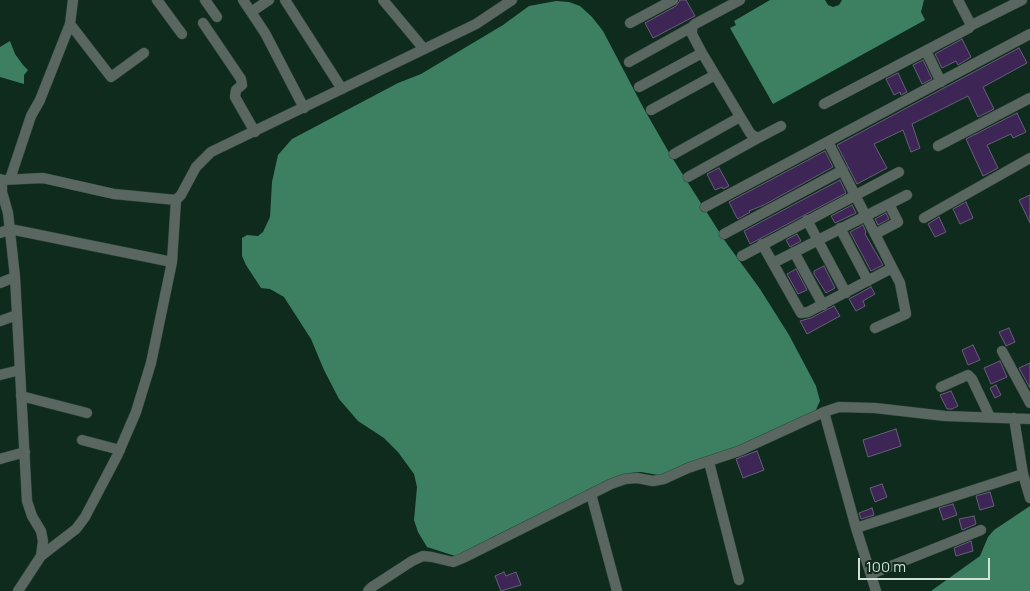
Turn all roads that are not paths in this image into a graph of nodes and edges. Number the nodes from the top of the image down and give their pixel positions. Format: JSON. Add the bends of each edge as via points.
{"nodes":[{"id":1,"x":73,"y":0,"type":"edge"},
{"id":2,"x":156,"y":0,"type":"edge"},
{"id":3,"x":205,"y":0,"type":"edge"},
{"id":4,"x":243,"y":0,"type":"edge"},
{"id":5,"x":269,"y":0,"type":"edge"},
{"id":6,"x":285,"y":0,"type":"edge"},
{"id":7,"x":382,"y":0,"type":"edge"},
{"id":8,"x":512,"y":0,"type":"edge"},
{"id":9,"x":673,"y":0,"type":"edge"},
{"id":10,"x":740,"y":0,"type":"edge"},
{"id":11,"x":958,"y":0,"type":"edge"},
{"id":12,"x":1022,"y":0,"type":"edge"},
{"id":13,"x":251,"y":12,"type":"junction"},
{"id":14,"x":217,"y":17,"type":"dead end"},
{"id":15,"x":204,"y":23,"type":"dead end"},
{"id":16,"x":630,"y":23,"type":"dead end"},
{"id":17,"x":70,"y":24,"type":"junction"},
{"id":18,"x":970,"y":26,"type":"junction"},
{"id":19,"x":692,"y":27,"type":"junction"},
{"id":20,"x":182,"y":34,"type":"dead end"},
{"id":21,"x":1030,"y":34,"type":"edge"},
{"id":22,"x":424,"y":49,"type":"junction"},
{"id":23,"x":926,"y":51,"type":"junction"},
{"id":24,"x":144,"y":52,"type":"dead end"},
{"id":25,"x":702,"y":53,"type":"junction"},
{"id":26,"x":629,"y":62,"type":"dead end"},
{"id":27,"x":715,"y":75,"type":"junction"},
{"id":28,"x":940,"y":82,"type":"junction"},
{"id":29,"x":639,"y":87,"type":"dead end"},
{"id":30,"x":342,"y":89,"type":"junction"},
{"id":31,"x":1030,"y":98,"type":"edge"},
{"id":32,"x":824,"y":104,"type":"dead end"},
{"id":33,"x":304,"y":108,"type":"junction"},
{"id":34,"x":651,"y":110,"type":"dead end"},
{"id":35,"x":740,"y":117,"type":"junction"},
{"id":36,"x":781,"y":126,"type":"dead end"},
{"id":37,"x":255,"y":132,"type":"junction"},
{"id":38,"x":760,"y":137,"type":"junction"},
{"id":39,"x":828,"y":142,"type":"junction"},
{"id":40,"x":938,"y":146,"type":"dead end"},
{"id":41,"x":674,"y":154,"type":"dead end"},
{"id":42,"x":1030,"y":158,"type":"edge"},
{"id":43,"x":843,"y":170,"type":"junction"},
{"id":44,"x":899,"y":172,"type":"dead end"},
{"id":45,"x":688,"y":177,"type":"dead end"},
{"id":46,"x":4,"y":180,"type":"edge"},
{"id":47,"x":855,"y":195,"type":"junction"},
{"id":48,"x":908,"y":196,"type":"dead end"},
{"id":49,"x":176,"y":200,"type":"junction"},
{"id":50,"x":889,"y":204,"type":"junction"},
{"id":51,"x":705,"y":207,"type":"dead end"},
{"id":52,"x":866,"y":216,"type":"junction"},
{"id":53,"x":924,"y":218,"type":"dead end"},
{"id":54,"x":808,"y":220,"type":"junction"},
{"id":55,"x":840,"y":228,"type":"junction"},
{"id":56,"x":10,"y":229,"type":"junction"},
{"id":57,"x":0,"y":233,"type":"edge"},
{"id":58,"x":724,"y":234,"type":"dead end"},
{"id":59,"x":875,"y":234,"type":"junction"},
{"id":60,"x":818,"y":240,"type":"junction"},
{"id":61,"x":762,"y":244,"type":"junction"},
{"id":62,"x":794,"y":252,"type":"junction"},
{"id":63,"x":742,"y":256,"type":"dead end"},
{"id":64,"x":172,"y":262,"type":"junction"},
{"id":65,"x":773,"y":263,"type":"junction"},
{"id":66,"x":892,"y":268,"type":"junction"},
{"id":67,"x":15,"y":277,"type":"junction"},
{"id":68,"x":868,"y":281,"type":"junction"},
{"id":69,"x":0,"y":283,"type":"edge"},
{"id":70,"x":846,"y":293,"type":"junction"},
{"id":71,"x":823,"y":305,"type":"junction"},
{"id":72,"x":17,"y":315,"type":"junction"},
{"id":73,"x":0,"y":321,"type":"edge"},
{"id":74,"x":875,"y":328,"type":"dead end"},
{"id":75,"x":1002,"y":351,"type":"dead end"},
{"id":76,"x":20,"y":370,"type":"junction"},
{"id":77,"x":0,"y":375,"type":"edge"},
{"id":78,"x":941,"y":387,"type":"dead end"},
{"id":79,"x":21,"y":396,"type":"junction"},
{"id":80,"x":1030,"y":403,"type":"edge"},
{"id":81,"x":824,"y":412,"type":"junction"},
{"id":82,"x":87,"y":413,"type":"dead end"},
{"id":83,"x":990,"y":417,"type":"junction"},
{"id":84,"x":1014,"y":418,"type":"junction"},
{"id":85,"x":1030,"y":419,"type":"edge"},
{"id":86,"x":82,"y":440,"type":"dead end"},
{"id":87,"x":120,"y":450,"type":"junction"},
{"id":88,"x":25,"y":452,"type":"junction"},
{"id":89,"x":0,"y":459,"type":"edge"},
{"id":90,"x":709,"y":462,"type":"junction"},
{"id":91,"x":1023,"y":474,"type":"junction"},
{"id":92,"x":591,"y":494,"type":"junction"},
{"id":93,"x":1030,"y":498,"type":"edge"},
{"id":94,"x":856,"y":528,"type":"junction"},
{"id":95,"x":980,"y":530,"type":"dead end"},
{"id":96,"x":41,"y":556,"type":"junction"},
{"id":97,"x":870,"y":574,"type":"junction"},
{"id":98,"x":739,"y":580,"type":"dead end"},
{"id":99,"x":18,"y":591,"type":"edge"},
{"id":100,"x":368,"y":591,"type":"edge"},
{"id":101,"x":617,"y":591,"type":"edge"},
{"id":102,"x":876,"y":591,"type":"edge"}],
"edges":[{"from":1,"to":17,"type":"street"},
{"from":2,"to":20,"type":"street"},
{"from":3,"to":14,"type":"street"},
{"from":4,"to":13,"type":"street"},
{"from":5,"to":13,"type":"street"},
{"from":6,"to":30,"type":"street"},
{"from":7,"to":22,"type":"street"},
{"from":8,"to":22,"type":"street","via":[[476,24]]},
{"from":9,"to":16,"type":"street"},
{"from":10,"to":19,"type":"street"},
{"from":11,"to":18,"type":"street"},
{"from":12,"to":18,"type":"street"},
{"from":13,"to":33,"type":"street"},
{"from":15,"to":37,"type":"street","via":[[241,79],[242,85],[236,90],[235,97]]},
{"from":17,"to":24,"type":"street","via":[[111,76]]},
{"from":17,"to":46,"type":"street"},
{"from":18,"to":23,"type":"street"},
{"from":19,"to":25,"type":"street","via":[[694,41]]},
{"from":19,"to":26,"type":"street"},
{"from":21,"to":28,"type":"street"},
{"from":22,"to":30,"type":"street"},
{"from":23,"to":28,"type":"street"},
{"from":23,"to":32,"type":"street"},
{"from":25,"to":27,"type":"street"},
{"from":25,"to":29,"type":"street"},
{"from":27,"to":34,"type":"street"},
{"from":27,"to":35,"type":"street"},
{"from":28,"to":39,"type":"street"},
{"from":30,"to":33,"type":"street"},
{"from":31,"to":40,"type":"street"},
{"from":33,"to":37,"type":"street"},
{"from":35,"to":38,"type":"street","via":[[750,133]]},
{"from":35,"to":41,"type":"street"},
{"from":36,"to":38,"type":"street"},
{"from":37,"to":49,"type":"street","via":[[205,157]]},
{"from":38,"to":45,"type":"street"},
{"from":39,"to":43,"type":"street"},
{"from":39,"to":51,"type":"street"},
{"from":42,"to":53,"type":"street"},
{"from":43,"to":47,"type":"street"},
{"from":43,"to":58,"type":"street"},
{"from":44,"to":47,"type":"street"},
{"from":46,"to":49,"type":"street","via":[[43,178],[114,194]]},
{"from":46,"to":56,"type":"street","via":[[2,192]]},
{"from":47,"to":52,"type":"street"},
{"from":47,"to":54,"type":"street"},
{"from":48,"to":50,"type":"street"},
{"from":49,"to":64,"type":"street"},
{"from":50,"to":52,"type":"street"},
{"from":50,"to":59,"type":"street","via":[[898,222]]},
{"from":52,"to":55,"type":"street"},
{"from":52,"to":59,"type":"street"},
{"from":54,"to":60,"type":"street"},
{"from":54,"to":61,"type":"street"},
{"from":55,"to":60,"type":"street"},
{"from":55,"to":68,"type":"street"},
{"from":56,"to":57,"type":"street"},
{"from":56,"to":64,"type":"street"},
{"from":56,"to":67,"type":"street"},
{"from":59,"to":66,"type":"street"},
{"from":60,"to":62,"type":"street"},
{"from":60,"to":70,"type":"street"},
{"from":61,"to":63,"type":"street"},
{"from":61,"to":65,"type":"street"},
{"from":62,"to":65,"type":"street"},
{"from":62,"to":71,"type":"street"},
{"from":64,"to":87,"type":"street","via":[[151,363]]},
{"from":65,"to":71,"type":"street","via":[[801,313]]},
{"from":66,"to":68,"type":"street"},
{"from":66,"to":74,"type":"street","via":[[900,283],[907,312]]},
{"from":67,"to":69,"type":"street"},
{"from":67,"to":72,"type":"street"},
{"from":68,"to":70,"type":"street"},
{"from":70,"to":71,"type":"street"},
{"from":72,"to":73,"type":"street"},
{"from":72,"to":76,"type":"street"},
{"from":75,"to":80,"type":"street"},
{"from":76,"to":77,"type":"street"},
{"from":76,"to":79,"type":"street"},
{"from":78,"to":83,"type":"street","via":[[968,375]]},
{"from":79,"to":82,"type":"street"},
{"from":79,"to":88,"type":"street"},
{"from":81,"to":83,"type":"street","via":[[839,407],[858,407]]},
{"from":81,"to":90,"type":"street","via":[[762,442]]},
{"from":81,"to":94,"type":"street"},
{"from":83,"to":84,"type":"street"},
{"from":84,"to":85,"type":"street"},
{"from":84,"to":91,"type":"street"},
{"from":86,"to":87,"type":"street"},
{"from":87,"to":96,"type":"street","via":[[76,530]]},
{"from":88,"to":89,"type":"street"},
{"from":88,"to":96,"type":"street","via":[[27,501],[41,531]]},
{"from":90,"to":92,"type":"street","via":[[664,479],[624,479]]},
{"from":90,"to":98,"type":"street"},
{"from":91,"to":93,"type":"street"},
{"from":91,"to":94,"type":"street"},
{"from":92,"to":100,"type":"street","via":[[453,562],[423,556],[412,560]]},
{"from":92,"to":101,"type":"street"},
{"from":94,"to":97,"type":"street"},
{"from":95,"to":97,"type":"street"},
{"from":96,"to":99,"type":"street"},
{"from":97,"to":102,"type":"street"}]}
